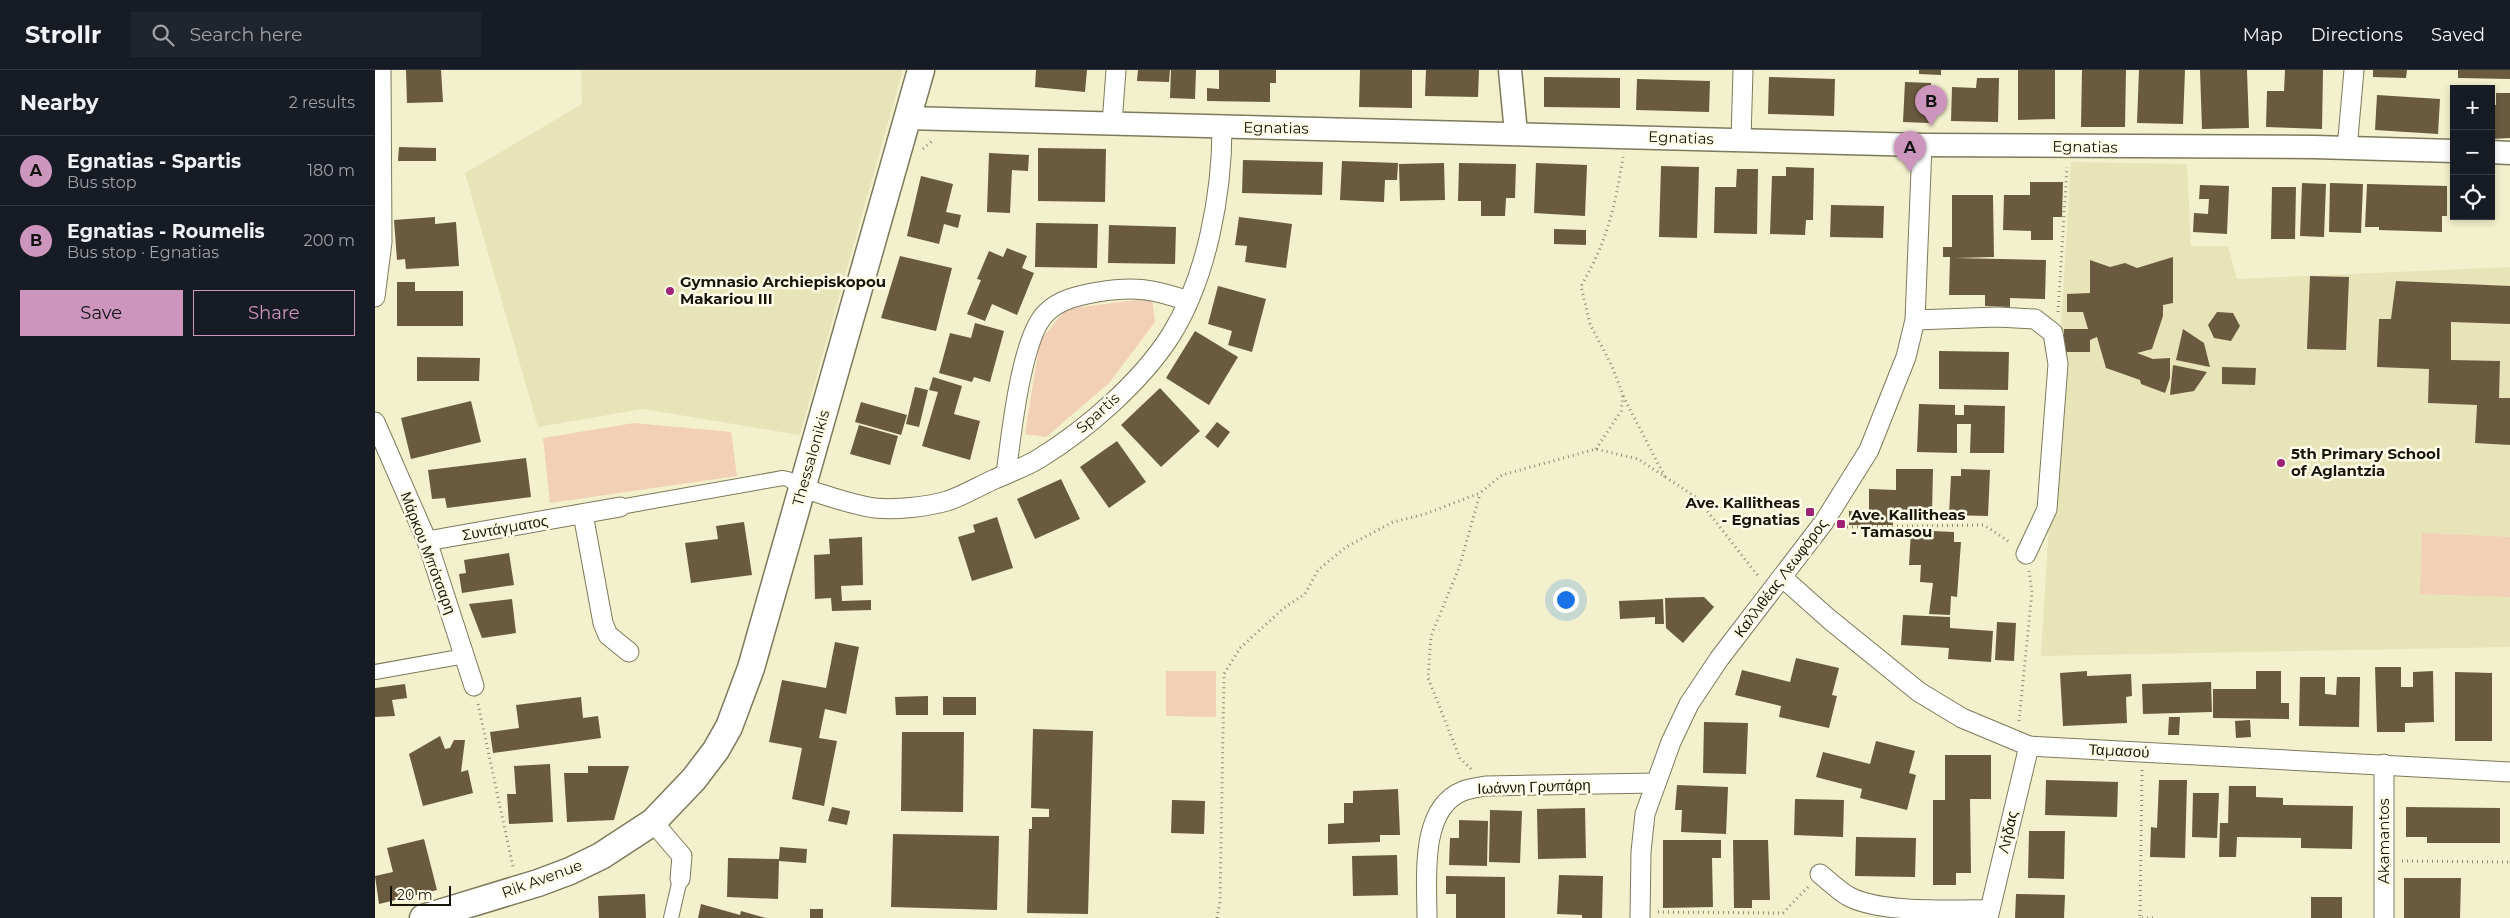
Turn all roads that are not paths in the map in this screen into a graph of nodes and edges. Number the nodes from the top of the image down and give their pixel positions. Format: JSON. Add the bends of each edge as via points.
{"nodes":[{"id":1,"x":381,"y":70,"type":"edge"},
{"id":2,"x":921,"y":70,"type":"edge"},
{"id":3,"x":1116,"y":70,"type":"edge"},
{"id":4,"x":1510,"y":70,"type":"edge"},
{"id":5,"x":1743,"y":70,"type":"edge"},
{"id":6,"x":2354,"y":70,"type":"edge"},
{"id":7,"x":907,"y":118,"type":"junction"},
{"id":8,"x":1112,"y":124,"type":"junction"},
{"id":9,"x":1222,"y":127,"type":"junction"},
{"id":10,"x":1515,"y":133,"type":"junction"},
{"id":11,"x":1741,"y":140,"type":"junction"},
{"id":12,"x":1922,"y":145,"type":"junction"},
{"id":13,"x":2347,"y":149,"type":"junction"},
{"id":14,"x":2450,"y":151,"type":"edge"},
{"id":15,"x":2495,"y":152,"type":"edge"},
{"id":16,"x":2510,"y":153,"type":"edge"},
{"id":17,"x":375,"y":297,"type":"edge"},
{"id":18,"x":1188,"y":301,"type":"junction"},
{"id":19,"x":1915,"y":320,"type":"junction"},
{"id":20,"x":375,"y":422,"type":"edge"},
{"id":21,"x":1007,"y":474,"type":"junction"},
{"id":22,"x":802,"y":488,"type":"junction"},
{"id":23,"x":620,"y":507,"type":"joint"},
{"id":24,"x":583,"y":514,"type":"junction"},
{"id":25,"x":427,"y":541,"type":"junction"},
{"id":26,"x":2026,"y":554,"type":"road end"},
{"id":27,"x":1783,"y":578,"type":"junction"},
{"id":28,"x":629,"y":652,"type":"dead end"},
{"id":29,"x":465,"y":656,"type":"junction"},
{"id":30,"x":375,"y":672,"type":"edge"},
{"id":31,"x":474,"y":686,"type":"road end"},
{"id":32,"x":2023,"y":744,"type":"junction"},
{"id":33,"x":2383,"y":764,"type":"junction"},
{"id":34,"x":2510,"y":772,"type":"edge"},
{"id":35,"x":1656,"y":783,"type":"junction"},
{"id":36,"x":653,"y":822,"type":"junction"},
{"id":37,"x":1820,"y":874,"type":"road end"},
{"id":38,"x":681,"y":879,"type":"joint"},
{"id":39,"x":1989,"y":914,"type":"edge"},
{"id":40,"x":1640,"y":915,"type":"edge"},
{"id":41,"x":423,"y":918,"type":"edge"},
{"id":42,"x":671,"y":918,"type":"edge"},
{"id":43,"x":1427,"y":918,"type":"edge"},
{"id":44,"x":2384,"y":918,"type":"edge"}],
"edges":[{"from":1,"to":17,"type":"street","via":[[382,242]]},
{"from":2,"to":7,"type":"main road","name":"Thessalonikis"},
{"from":3,"to":8,"type":"street"},
{"from":4,"to":10,"type":"street"},
{"from":5,"to":11,"type":"street"},
{"from":6,"to":13,"type":"street"},
{"from":7,"to":8,"type":"street","name":"Egnatias"},
{"from":7,"to":22,"type":"main road","name":"Thessalonikis"},
{"from":8,"to":9,"type":"street","name":"Egnatias"},
{"from":9,"to":10,"type":"street","name":"Egnatias"},
{"from":9,"to":18,"type":"street","name":"Spartis","via":[[1220,188],[1203,258]]},
{"from":10,"to":11,"type":"street","name":"Egnatias"},
{"from":11,"to":12,"type":"street","name":"Egnatias"},
{"from":12,"to":13,"type":"street","name":"Egnatias"},
{"from":12,"to":19,"type":"street","name":"Καλλιθέας Λεωφόρος"},
{"from":13,"to":14,"type":"street","name":"Egnatias"},
{"from":15,"to":16,"type":"street"},
{"from":18,"to":21,"type":"street","name":"Spartis","via":[[1171,335],[1139,375],[1103,411],[1038,460]]},
{"from":18,"to":21,"type":"street","via":[[1156,290],[1113,289],[1068,299],[1046,312],[1037,324],[1030,344],[1015,405]]},
{"from":19,"to":26,"type":"street","via":[[2035,319],[2053,333],[2058,364],[2047,509]]},
{"from":19,"to":27,"type":"street","name":"Καλλιθέας Λεωφόρος","via":[[1906,357],[1869,450],[1824,522]]},
{"from":20,"to":25,"type":"street","name":"Μάρκου Μπότσαρη"},
{"from":21,"to":22,"type":"street","name":"Spartis","via":[[947,501],[909,507],[876,508]]},
{"from":22,"to":23,"type":"street","via":[[783,478]]},
{"from":22,"to":36,"type":"main road","name":"Thessalonikis","via":[[751,668],[729,727],[717,750],[694,779]]},
{"from":23,"to":24,"type":"street","name":"Συντάγματος"},
{"from":24,"to":25,"type":"street","name":"Συντάγματος"},
{"from":24,"to":28,"type":"street","via":[[603,623],[608,635]]},
{"from":25,"to":29,"type":"street","name":"Μάρκου Μπότσαρη"},
{"from":27,"to":32,"type":"street","name":"Ταμασού","via":[[1919,692],[1962,718]]},
{"from":27,"to":35,"type":"street","name":"Καλλιθέας Λεωφόρος","via":[[1719,659],[1689,704]]},
{"from":29,"to":30,"type":"street"},
{"from":29,"to":31,"type":"street","name":"Μάρκου Μπότσαρη"},
{"from":32,"to":33,"type":"street","name":"Ταμασού"},
{"from":32,"to":39,"type":"street","name":"Λήδας"},
{"from":33,"to":34,"type":"street","name":"Ταμασού"},
{"from":33,"to":44,"type":"street","name":"Akamantos"},
{"from":35,"to":40,"type":"street","name":"Καλλιθέας Λεωφόρος","via":[[1645,814]]},
{"from":35,"to":43,"type":"street","name":"Ιωάννη Γρυπάρη","via":[[1486,786],[1462,791],[1444,805],[1433,824],[1428,849]]},
{"from":36,"to":38,"type":"street","via":[[682,856]]},
{"from":36,"to":41,"type":"main road","name":"Rik Avenue","via":[[601,856],[570,871]]},
{"from":37,"to":39,"type":"street","via":[[1846,895],[1861,902]]},
{"from":38,"to":42,"type":"street"}]}
